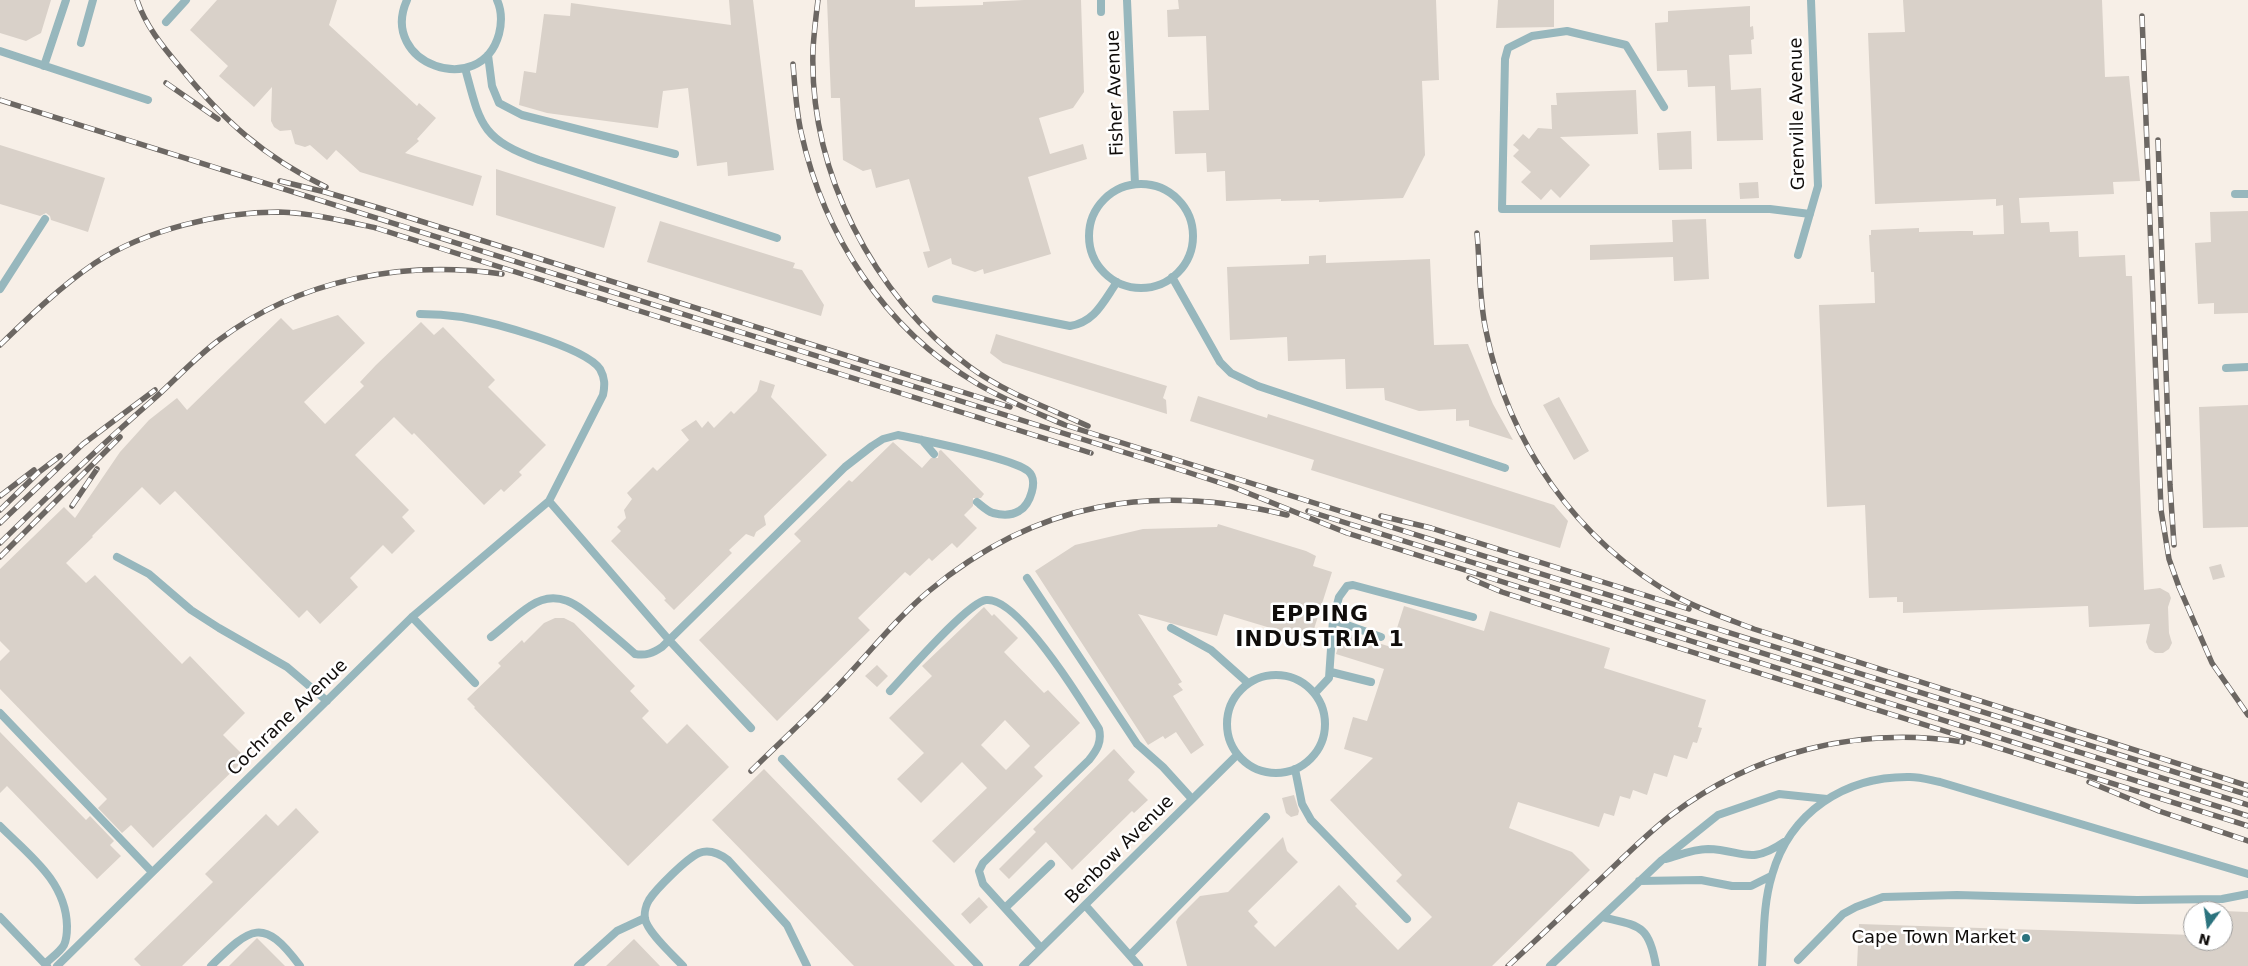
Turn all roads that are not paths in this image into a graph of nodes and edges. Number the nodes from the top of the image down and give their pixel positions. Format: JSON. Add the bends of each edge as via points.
{"nodes":[{"id":1,"x":66,"y":0,"type":"edge"},
{"id":2,"x":93,"y":0,"type":"edge"},
{"id":3,"x":186,"y":0,"type":"edge"},
{"id":4,"x":407,"y":0,"type":"edge"},
{"id":5,"x":497,"y":0,"type":"edge"},
{"id":6,"x":1101,"y":0,"type":"edge"},
{"id":7,"x":1127,"y":0,"type":"edge"},
{"id":8,"x":1811,"y":0,"type":"edge"},
{"id":9,"x":1101,"y":12,"type":"dead end"},
{"id":10,"x":166,"y":22,"type":"dead end"},
{"id":11,"x":80,"y":43,"type":"dead end"},
{"id":12,"x":0,"y":51,"type":"edge"},
{"id":13,"x":488,"y":55,"type":"junction"},
{"id":14,"x":44,"y":66,"type":"junction"},
{"id":15,"x":465,"y":68,"type":"junction"},
{"id":16,"x":148,"y":100,"type":"dead end"},
{"id":17,"x":1664,"y":107,"type":"dead end"},
{"id":18,"x":675,"y":154,"type":"dead end"},
{"id":19,"x":1135,"y":184,"type":"junction"},
{"id":20,"x":2236,"y":194,"type":"dead end"},
{"id":21,"x":2248,"y":194,"type":"edge"},
{"id":22,"x":1810,"y":214,"type":"junction"},
{"id":23,"x":45,"y":219,"type":"dead end"},
{"id":24,"x":778,"y":238,"type":"dead end"},
{"id":25,"x":1798,"y":255,"type":"dead end"},
{"id":26,"x":1172,"y":276,"type":"junction"},
{"id":27,"x":1117,"y":282,"type":"junction"},
{"id":28,"x":0,"y":289,"type":"edge"},
{"id":29,"x":936,"y":299,"type":"dead end"},
{"id":30,"x":420,"y":314,"type":"dead end"},
{"id":31,"x":2248,"y":367,"type":"edge"},
{"id":32,"x":2226,"y":368,"type":"dead end"},
{"id":33,"x":922,"y":440,"type":"junction"},
{"id":34,"x":934,"y":454,"type":"dead end"},
{"id":35,"x":1505,"y":468,"type":"dead end"},
{"id":36,"x":549,"y":501,"type":"junction"},
{"id":37,"x":977,"y":502,"type":"dead end"},
{"id":38,"x":118,"y":557,"type":"dead end"},
{"id":39,"x":1027,"y":578,"type":"dead end"},
{"id":40,"x":412,"y":617,"type":"junction"},
{"id":41,"x":1473,"y":617,"type":"dead end"},
{"id":42,"x":1333,"y":620,"type":"junction"},
{"id":43,"x":1171,"y":628,"type":"dead end"},
{"id":44,"x":491,"y":637,"type":"dead end"},
{"id":45,"x":1381,"y":637,"type":"dead end"},
{"id":46,"x":669,"y":640,"type":"junction"},
{"id":47,"x":1330,"y":672,"type":"junction"},
{"id":48,"x":476,"y":682,"type":"dead end"},
{"id":49,"x":1248,"y":682,"type":"junction"},
{"id":50,"x":1370,"y":682,"type":"dead end"},
{"id":51,"x":890,"y":690,"type":"dead end"},
{"id":52,"x":1315,"y":694,"type":"junction"},
{"id":53,"x":326,"y":701,"type":"junction"},
{"id":54,"x":0,"y":713,"type":"edge"},
{"id":55,"x":751,"y":728,"type":"dead end"},
{"id":56,"x":1237,"y":755,"type":"junction"},
{"id":57,"x":782,"y":759,"type":"dead end"},
{"id":58,"x":1294,"y":770,"type":"junction"},
{"id":59,"x":1192,"y":799,"type":"junction"},
{"id":60,"x":1827,"y":799,"type":"junction"},
{"id":61,"x":1266,"y":817,"type":"dead end"},
{"id":62,"x":0,"y":826,"type":"edge"},
{"id":63,"x":1784,"y":841,"type":"junction"},
{"id":64,"x":1662,"y":860,"type":"junction"},
{"id":65,"x":1050,"y":864,"type":"dead end"},
{"id":66,"x":152,"y":872,"type":"junction"},
{"id":67,"x":2248,"y":874,"type":"edge"},
{"id":68,"x":1771,"y":876,"type":"junction"},
{"id":69,"x":1639,"y":881,"type":"junction"},
{"id":70,"x":2248,"y":894,"type":"edge"},
{"id":71,"x":1085,"y":906,"type":"junction"},
{"id":72,"x":1005,"y":908,"type":"junction"},
{"id":73,"x":0,"y":917,"type":"edge"},
{"id":74,"x":1602,"y":917,"type":"junction"},
{"id":75,"x":645,"y":918,"type":"junction"},
{"id":76,"x":1407,"y":919,"type":"dead end"},
{"id":77,"x":1041,"y":948,"type":"junction"},
{"id":78,"x":1130,"y":955,"type":"junction"},
{"id":79,"x":1798,"y":960,"type":"dead end"},
{"id":80,"x":46,"y":965,"type":"edge"},
{"id":81,"x":57,"y":966,"type":"edge"},
{"id":82,"x":211,"y":966,"type":"edge"},
{"id":83,"x":300,"y":966,"type":"edge"},
{"id":84,"x":578,"y":966,"type":"edge"},
{"id":85,"x":683,"y":966,"type":"edge"},
{"id":86,"x":807,"y":966,"type":"edge"},
{"id":87,"x":979,"y":966,"type":"edge"},
{"id":88,"x":1023,"y":966,"type":"edge"},
{"id":89,"x":1139,"y":966,"type":"edge"},
{"id":90,"x":1550,"y":966,"type":"edge"},
{"id":91,"x":1656,"y":966,"type":"edge"},
{"id":92,"x":1762,"y":966,"type":"edge"}],
"edges":[{"from":1,"to":14,"type":"lane"},
{"from":2,"to":11,"type":"lane"},
{"from":3,"to":10,"type":"lane"},
{"from":4,"to":15,"type":"lane","via":[[402,23],[406,40],[414,53],[427,63],[444,69]]},
{"from":5,"to":13,"type":"lane","via":[[502,24]]},
{"from":6,"to":9,"type":"lane"},
{"from":7,"to":19,"type":"lane","name":"Fisher Avenue"},
{"from":8,"to":22,"type":"lane","name":"Grenville Avenue","via":[[1818,186]]},
{"from":12,"to":14,"type":"lane"},
{"from":13,"to":15,"type":"lane"},
{"from":13,"to":18,"type":"lane","via":[[492,86],[499,103],[522,115]]},
{"from":14,"to":16,"type":"lane"},
{"from":15,"to":24,"type":"lane","via":[[479,119],[507,146],[539,160]]},
{"from":17,"to":22,"type":"lane","via":[[1626,45],[1567,31],[1532,36],[1508,48],[1505,59],[1502,209],[1770,209]]},
{"from":19,"to":26,"type":"lane","via":[[1166,190],[1178,199],[1189,216],[1193,234],[1190,254],[1180,271]]},
{"from":19,"to":27,"type":"lane","via":[[1114,190],[1102,200],[1091,218],[1088,237],[1092,254],[1102,271]]},
{"from":20,"to":21,"type":"lane"},
{"from":22,"to":25,"type":"lane","name":"Grenville Avenue"},
{"from":23,"to":28,"type":"lane"},
{"from":26,"to":27,"type":"lane","via":[[1164,283],[1148,287],[1132,287]]},
{"from":26,"to":35,"type":"lane","via":[[1220,362],[1231,373],[1258,386]]},
{"from":27,"to":29,"type":"lane","via":[[1090,319],[1070,326]]},
{"from":30,"to":36,"type":"lane","via":[[460,317],[545,340],[586,358],[599,368],[605,384],[603,395]]},
{"from":31,"to":32,"type":"lane"},
{"from":33,"to":34,"type":"lane"},
{"from":33,"to":37,"type":"lane","via":[[1010,462],[1029,472],[1032,487],[1025,506],[1016,513],[991,512]]},
{"from":33,"to":46,"type":"lane","via":[[898,435],[884,439],[858,456]]},
{"from":36,"to":40,"type":"lane","name":"Cochrane Avenue"},
{"from":36,"to":46,"type":"lane"},
{"from":38,"to":53,"type":"lane","via":[[149,574],[191,610],[287,667]]},
{"from":39,"to":59,"type":"lane","via":[[1137,744]]},
{"from":40,"to":48,"type":"lane"},
{"from":40,"to":53,"type":"lane","name":"Cochrane Avenue"},
{"from":41,"to":42,"type":"lane","via":[[1353,584],[1342,591]]},
{"from":42,"to":45,"type":"lane"},
{"from":42,"to":47,"type":"lane"},
{"from":43,"to":49,"type":"lane","via":[[1211,650]]},
{"from":44,"to":46,"type":"lane","via":[[531,605],[557,597],[580,607],[635,654],[653,653]]},
{"from":46,"to":55,"type":"lane"},
{"from":47,"to":50,"type":"lane"},
{"from":47,"to":52,"type":"lane","via":[[1329,678]]},
{"from":49,"to":52,"type":"lane","via":[[1275,674],[1293,677],[1309,686]]},
{"from":49,"to":56,"type":"lane","via":[[1231,703],[1226,720],[1229,739]]},
{"from":51,"to":72,"type":"lane","via":[[962,615],[977,603],[994,600],[1003,604],[1046,648],[1099,729],[1099,745],[1089,760],[983,863],[980,877]]},
{"from":52,"to":58,"type":"lane","via":[[1326,718],[1325,736],[1317,753],[1304,766]]},
{"from":53,"to":66,"type":"lane","name":"Cochrane Avenue"},
{"from":54,"to":66,"type":"lane"},
{"from":56,"to":58,"type":"lane","via":[[1251,767],[1269,773]]},
{"from":56,"to":59,"type":"lane","name":"Benbow Avenue"},
{"from":57,"to":87,"type":"lane"},
{"from":58,"to":76,"type":"lane","via":[[1302,804],[1311,820]]},
{"from":59,"to":71,"type":"lane","name":"Benbow Avenue"},
{"from":60,"to":63,"type":"lane","via":[[1806,815]]},
{"from":60,"to":64,"type":"lane","via":[[1779,794],[1746,804],[1718,815]]},
{"from":60,"to":67,"type":"lane","via":[[1848,788],[1890,777],[1913,777],[1940,782]]},
{"from":61,"to":78,"type":"lane"},
{"from":62,"to":80,"type":"lane","via":[[56,883],[61,894],[67,917],[66,940]]},
{"from":63,"to":64,"type":"lane","via":[[1753,856],[1710,849],[1694,850]]},
{"from":63,"to":68,"type":"lane"},
{"from":64,"to":69,"type":"lane"},
{"from":65,"to":72,"type":"lane"},
{"from":66,"to":81,"type":"lane","name":"Cochrane Avenue"},
{"from":68,"to":69,"type":"lane","via":[[1751,886],[1701,880]]},
{"from":68,"to":92,"type":"lane"},
{"from":69,"to":74,"type":"lane"},
{"from":70,"to":79,"type":"lane","via":[[2222,899],[2137,900],[1957,895],[1883,897],[1843,914]]},
{"from":71,"to":77,"type":"lane","name":"Benbow Avenue"},
{"from":71,"to":78,"type":"lane"},
{"from":72,"to":77,"type":"lane"},
{"from":73,"to":80,"type":"lane"},
{"from":74,"to":90,"type":"lane"},
{"from":74,"to":91,"type":"lane","via":[[1642,930],[1649,937]]},
{"from":75,"to":84,"type":"lane","via":[[616,931]]},
{"from":75,"to":85,"type":"lane","via":[[648,926]]},
{"from":75,"to":86,"type":"lane","via":[[649,900],[690,859],[699,853],[720,854],[736,867],[787,925]]},
{"from":77,"to":88,"type":"lane","name":"Benbow Avenue"},
{"from":78,"to":89,"type":"lane"},
{"from":82,"to":83,"type":"lane","via":[[246,936],[264,932],[285,945]]}]}
